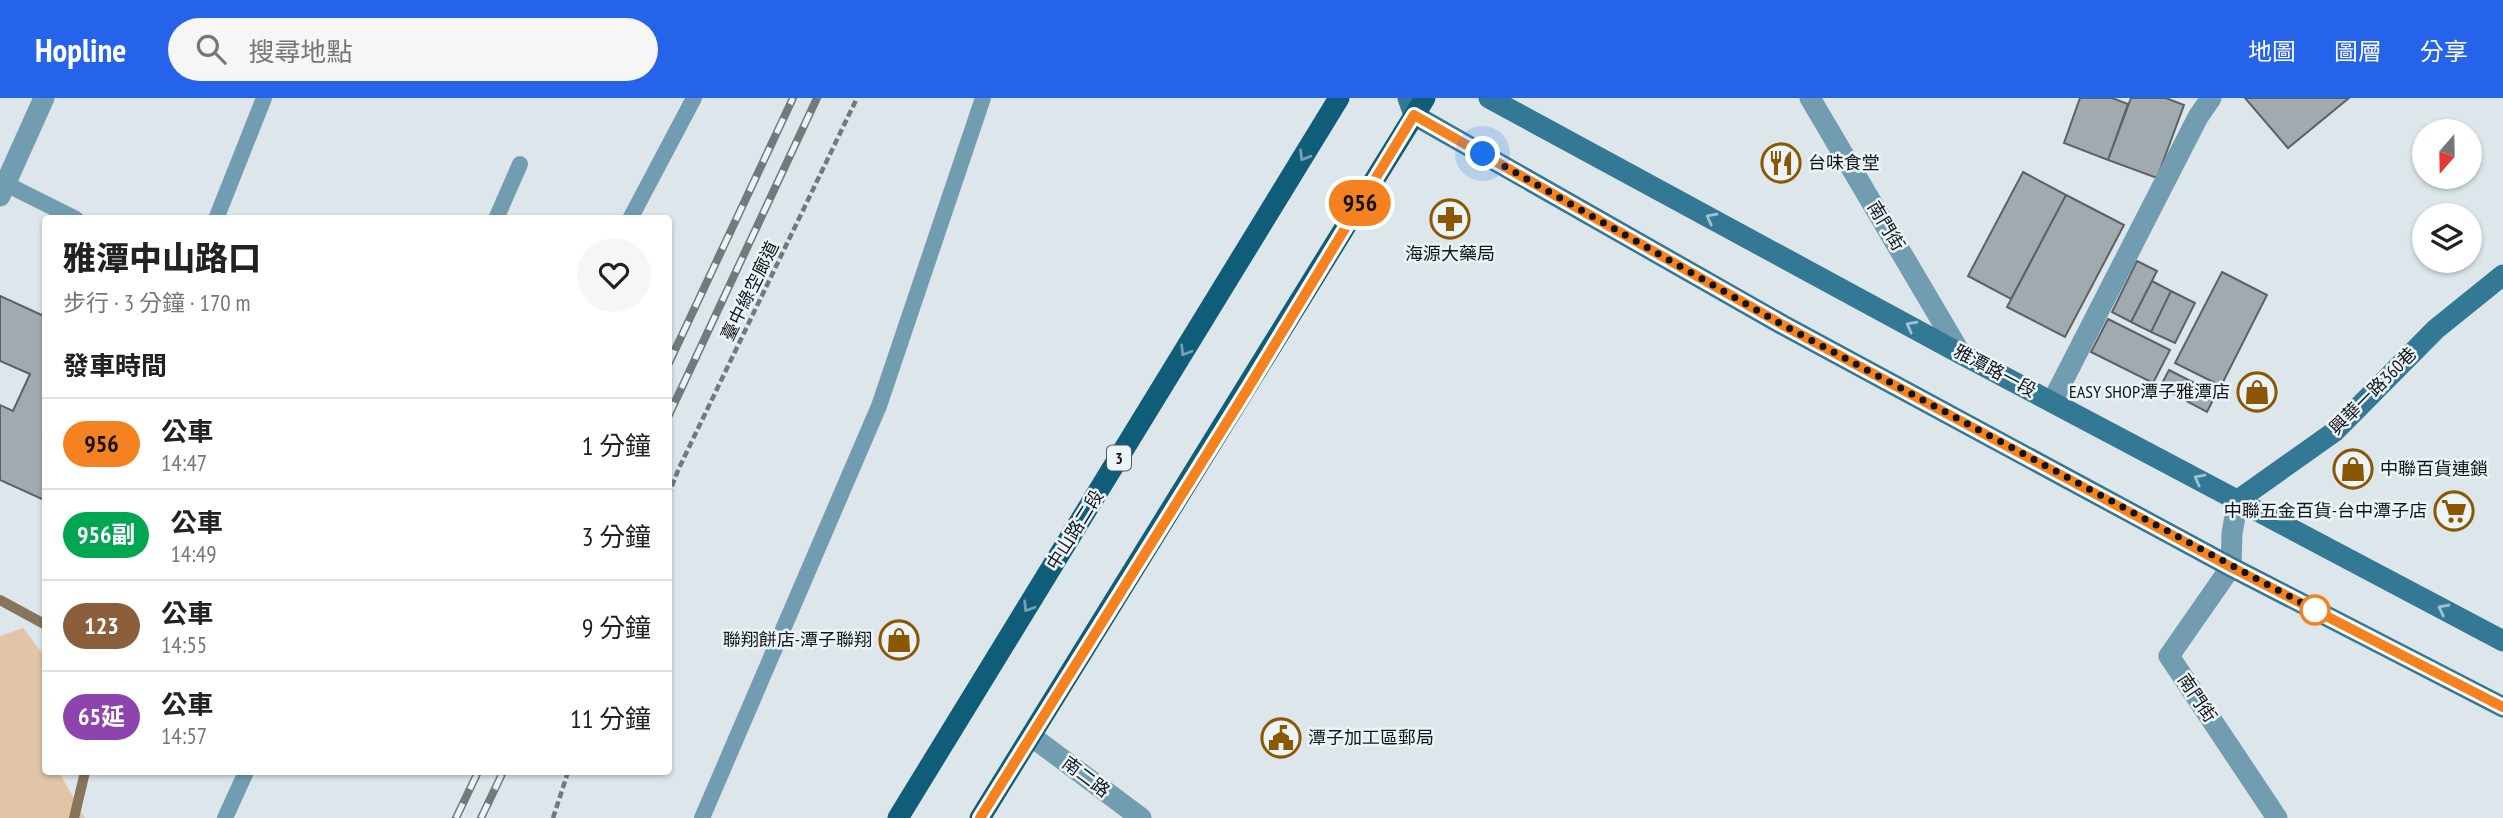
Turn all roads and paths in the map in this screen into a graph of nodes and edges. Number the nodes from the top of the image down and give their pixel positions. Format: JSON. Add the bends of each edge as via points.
{"nodes":[{"id":1,"x":44,"y":98,"type":"edge"},
{"id":2,"x":264,"y":98,"type":"edge"},
{"id":3,"x":694,"y":98,"type":"edge"},
{"id":4,"x":856,"y":98,"type":"edge"},
{"id":5,"x":982,"y":98,"type":"edge"},
{"id":6,"x":1339,"y":98,"type":"edge"},
{"id":7,"x":1489,"y":98,"type":"edge"},
{"id":8,"x":1810,"y":98,"type":"edge"},
{"id":9,"x":2211,"y":98,"type":"edge"},
{"id":10,"x":1416,"y":104,"type":"edge"},
{"id":11,"x":520,"y":164,"type":"dead end"},
{"id":12,"x":2,"y":187,"type":"edge"},
{"id":13,"x":67,"y":215,"type":"edge"},
{"id":14,"x":218,"y":215,"type":"edge"},
{"id":15,"x":498,"y":215,"type":"edge"},
{"id":16,"x":632,"y":215,"type":"edge"},
{"id":17,"x":2503,"y":275,"type":"edge"},
{"id":18,"x":1961,"y":354,"type":"junction"},
{"id":19,"x":2052,"y":402,"type":"junction"},
{"id":20,"x":672,"y":486,"type":"edge"},
{"id":21,"x":2238,"y":500,"type":"junction"},
{"id":22,"x":2231,"y":567,"type":"junction"},
{"id":23,"x":2503,"y":641,"type":"edge"},
{"id":24,"x":2503,"y":707,"type":"edge"},
{"id":25,"x":1031,"y":736,"type":"junction"},
{"id":26,"x":245,"y":775,"type":"edge"},
{"id":27,"x":567,"y":775,"type":"edge"},
{"id":28,"x":225,"y":818,"type":"edge"},
{"id":29,"x":553,"y":818,"type":"edge"},
{"id":30,"x":702,"y":818,"type":"edge"},
{"id":31,"x":898,"y":818,"type":"edge"},
{"id":32,"x":980,"y":818,"type":"edge"},
{"id":33,"x":1142,"y":818,"type":"edge"},
{"id":34,"x":2277,"y":818,"type":"edge"}],
"edges":[{"from":1,"to":12,"type":"street"},
{"from":2,"to":14,"type":"lane"},
{"from":3,"to":16,"type":"lane"},
{"from":4,"to":20,"type":"path","name":"臺中綠空廊道"},
{"from":5,"to":30,"type":"lane","via":[[879,406]]},
{"from":6,"to":31,"type":"main road","name":"中山路二段","number":"3","one_way":true},
{"from":18,"to":7,"type":"street","name":"雅潭路一段","one_way":true},
{"from":8,"to":18,"type":"street","name":"南門街"},
{"from":9,"to":19,"type":"street"},
{"from":10,"to":22,"type":"street","via":[[1783,325]]},
{"from":10,"to":25,"type":"main road"},
{"from":11,"to":15,"type":"lane"},
{"from":12,"to":13,"type":"lane"},
{"from":17,"to":21,"type":"street","name":"興華一路360巷","via":[[2436,329],[2334,432]]},
{"from":18,"to":19,"type":"street","name":"雅潭路一段"},
{"from":21,"to":19,"type":"street","name":"雅潭路一段","one_way":true},
{"from":21,"to":22,"type":"street"},
{"from":23,"to":21,"type":"street","name":"雅潭路一段","one_way":true},
{"from":22,"to":24,"type":"street"},
{"from":22,"to":34,"type":"street","name":"南門街","via":[[2169,656]]},
{"from":25,"to":32,"type":"main road"},
{"from":25,"to":33,"type":"street","name":"南二路"},
{"from":26,"to":28,"type":"lane"},
{"from":27,"to":29,"type":"path"}]}
